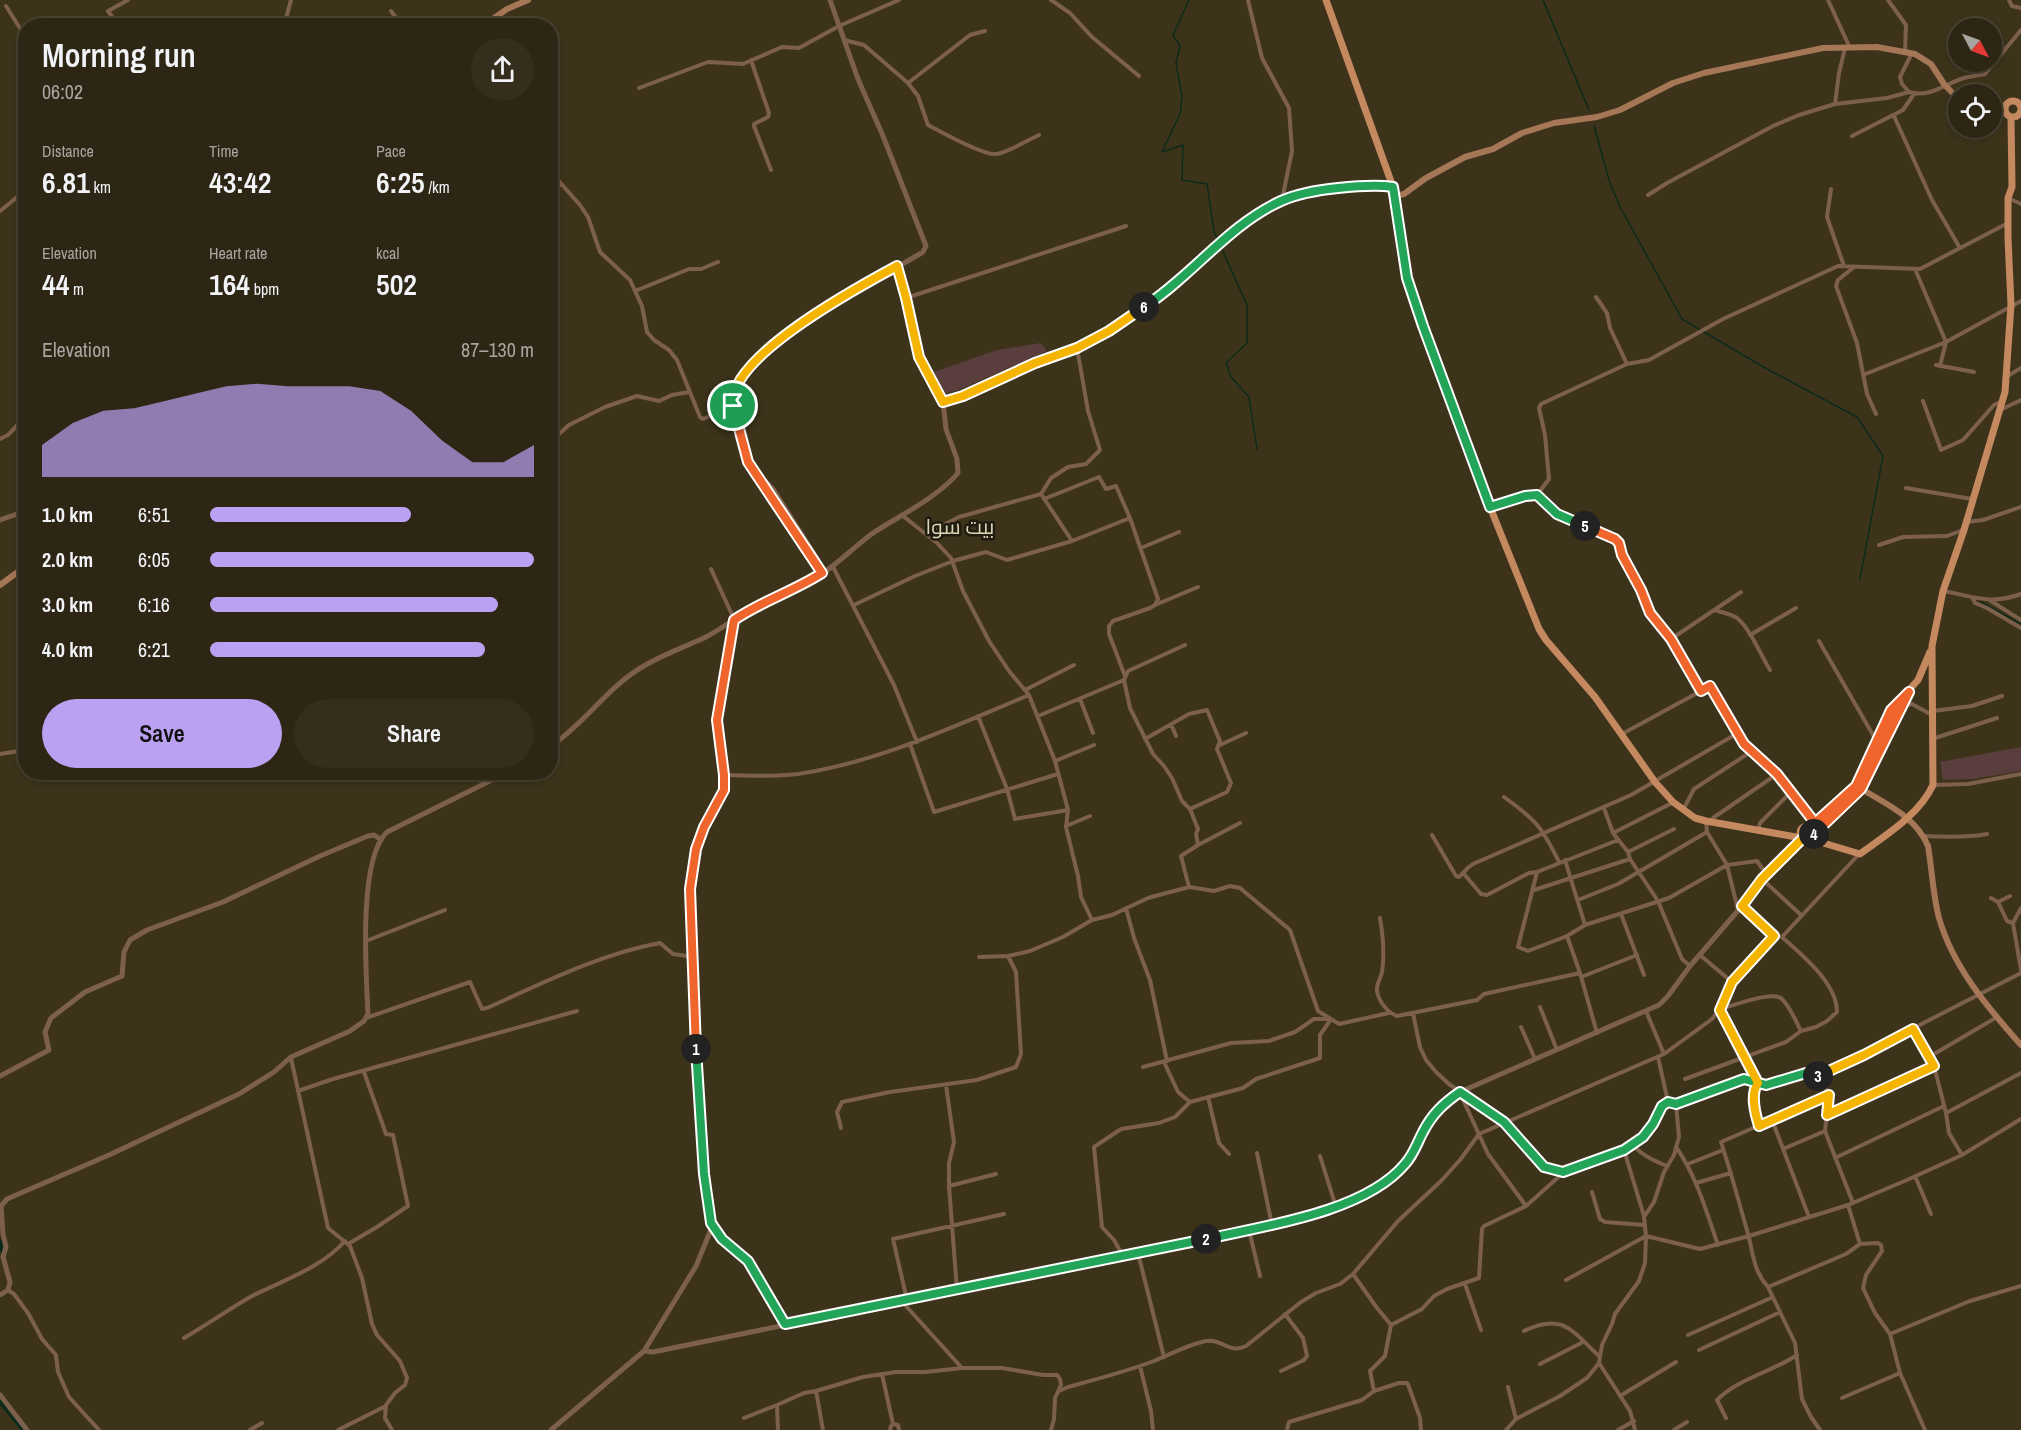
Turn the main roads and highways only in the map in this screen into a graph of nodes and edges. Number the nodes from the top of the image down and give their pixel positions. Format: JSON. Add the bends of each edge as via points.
{"nodes":[{"id":1,"x":528,"y":0,"type":"edge"},
{"id":2,"x":1326,"y":0,"type":"edge"},
{"id":3,"x":519,"y":2,"type":"edge"},
{"id":4,"x":494,"y":18,"type":"edge"},
{"id":5,"x":1948,"y":88,"type":"edge"},
{"id":6,"x":2020,"y":106,"type":"edge"},
{"id":7,"x":2002,"y":108,"type":"edge"},
{"id":8,"x":2005,"y":108,"type":"junction"},
{"id":9,"x":2011,"y":117,"type":"junction"},
{"id":10,"x":1395,"y":196,"type":"junction"},
{"id":11,"x":18,"y":572,"type":"edge"},
{"id":12,"x":0,"y":585,"type":"edge"},
{"id":13,"x":1932,"y":646,"type":"junction"},
{"id":14,"x":1909,"y":692,"type":"junction"},
{"id":15,"x":1859,"y":787,"type":"junction"},
{"id":16,"x":1907,"y":818,"type":"junction"},
{"id":17,"x":1807,"y":826,"type":"junction"},
{"id":18,"x":1807,"y":837,"type":"junction"},
{"id":19,"x":2021,"y":1044,"type":"edge"}],
"edges":[{"from":1,"to":3,"type":"main road"},
{"from":2,"to":10,"type":"main road"},
{"from":3,"to":4,"type":"main road"},
{"from":5,"to":10,"type":"main road","via":[[1931,64],[1912,53],[1877,46],[1823,48],[1704,73],[1673,83],[1620,110],[1522,133],[1493,149],[1465,157]]},
{"from":6,"to":8,"type":"main road","via":[[2011,102]]},
{"from":6,"to":9,"type":"main road","via":[[2018,114]]},
{"from":7,"to":8,"type":"main road"},
{"from":8,"to":9,"type":"main road"},
{"from":9,"to":13,"type":"main road","via":[[2011,305],[2006,377],[1943,591]]},
{"from":10,"to":18,"type":"main road","via":[[1407,278],[1423,326],[1490,507],[1546,640],[1595,697],[1655,782],[1683,811],[1708,821]]},
{"from":11,"to":12,"type":"main road"},
{"from":13,"to":14,"type":"main road"},
{"from":13,"to":16,"type":"main road","via":[[1933,785]]},
{"from":14,"to":15,"type":"main road"},
{"from":14,"to":15,"type":"main road","via":[[1891,710]]},
{"from":15,"to":16,"type":"main road"},
{"from":15,"to":17,"type":"main road"},
{"from":15,"to":18,"type":"main road"},
{"from":16,"to":18,"type":"main road","via":[[1860,854]]},
{"from":16,"to":19,"type":"main road","via":[[1928,846],[1940,920],[1955,956],[1978,995]]},
{"from":17,"to":18,"type":"main road","via":[[1801,830]]},
{"from":17,"to":18,"type":"main road","via":[[1813,828]]}]}
